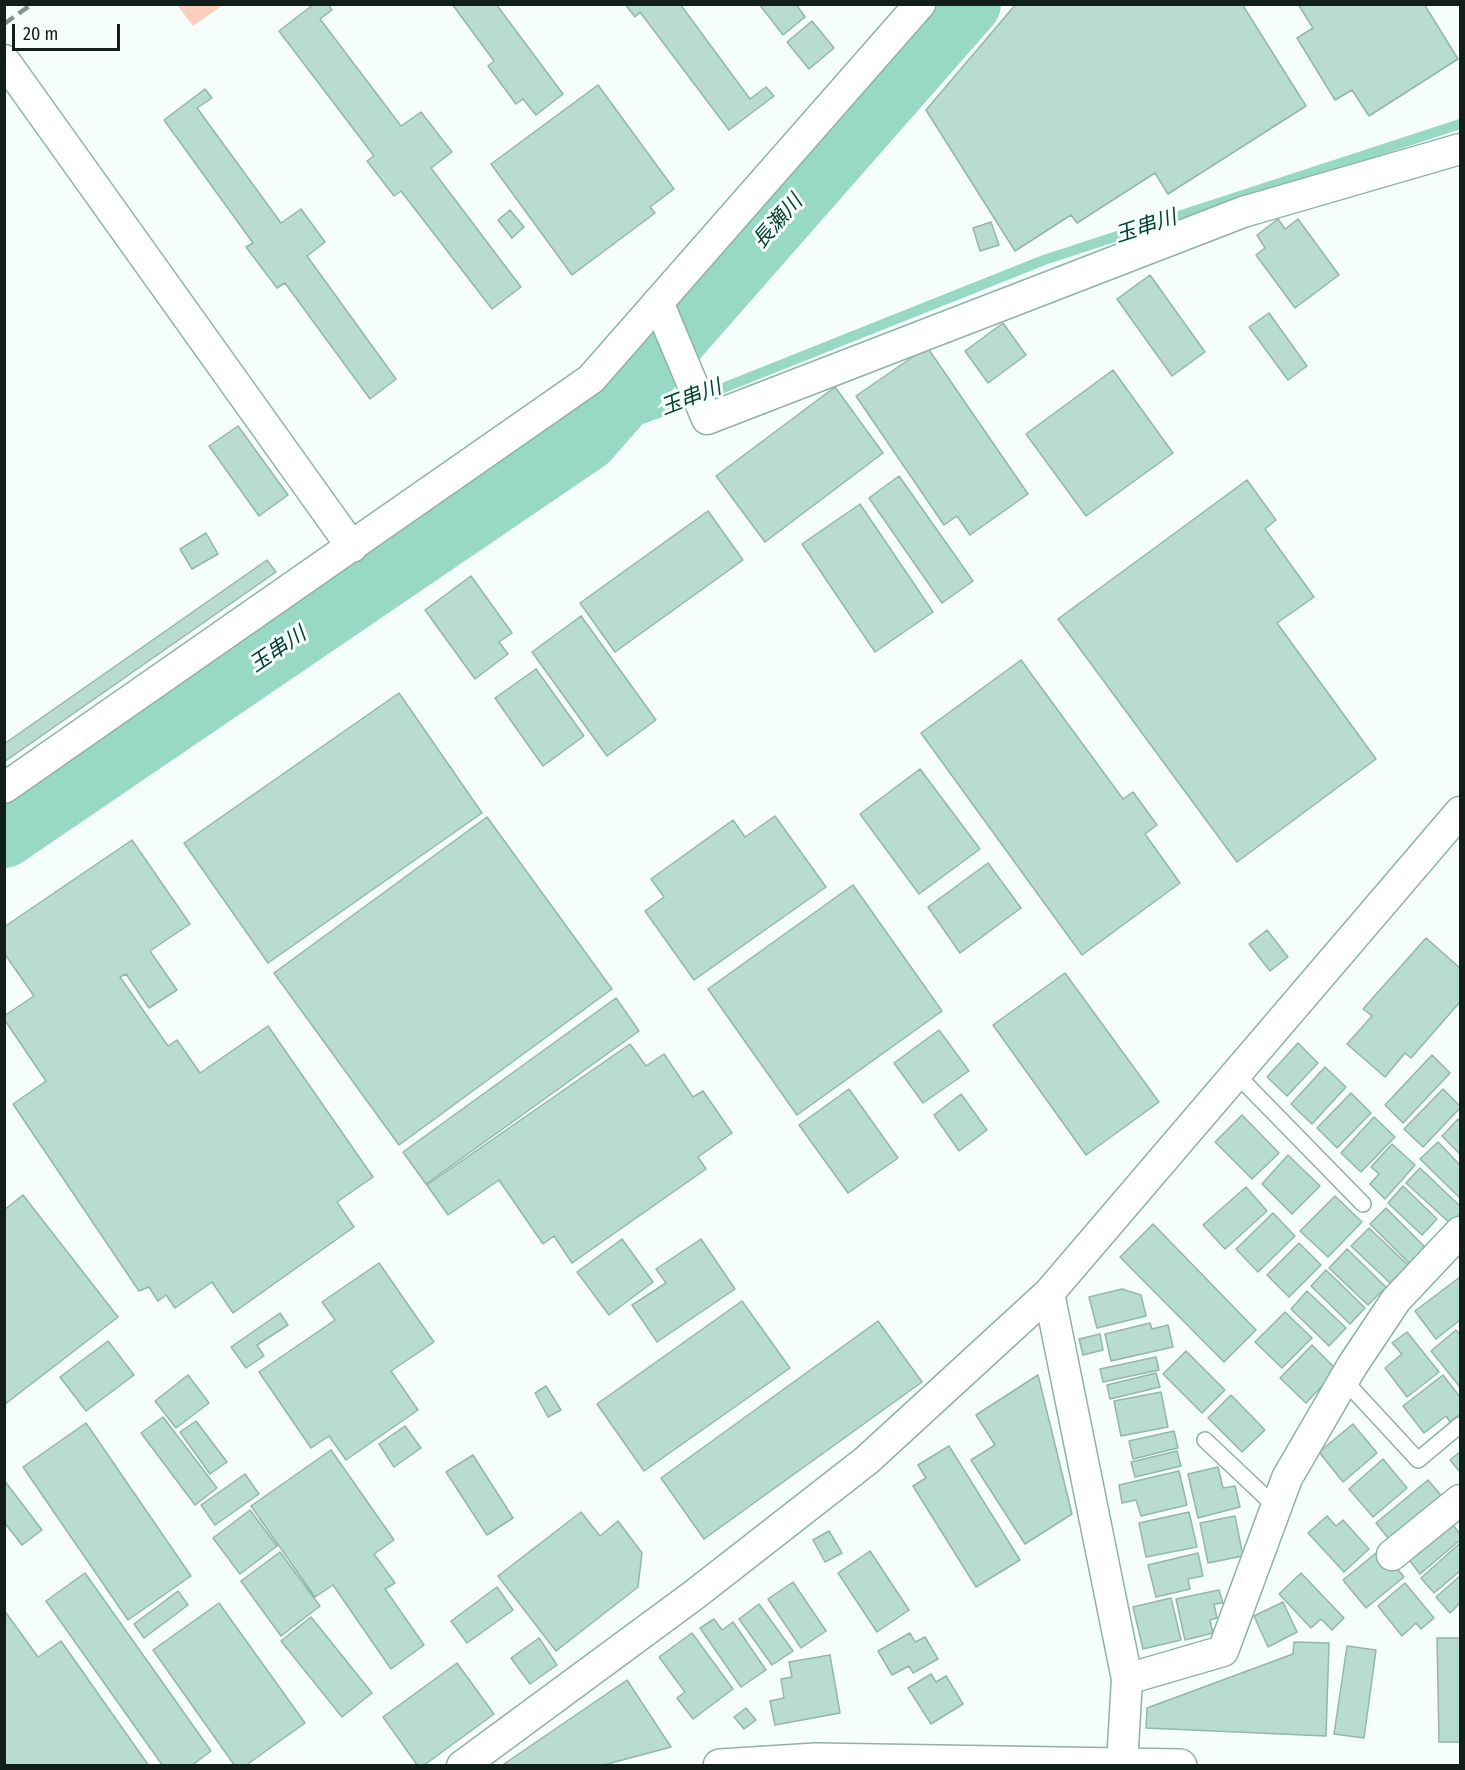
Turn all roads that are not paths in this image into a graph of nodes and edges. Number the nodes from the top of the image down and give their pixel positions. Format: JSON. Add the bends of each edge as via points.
{"nodes":[{"id":1,"x":920,"y":4,"type":"edge"},
{"id":2,"x":4,"y":60,"type":"edge"},
{"id":3,"x":1461,"y":149,"type":"edge"},
{"id":4,"x":658,"y":302,"type":"junction"},
{"id":5,"x":352,"y":547,"type":"junction"},
{"id":6,"x":4,"y":788,"type":"edge"},
{"id":7,"x":1461,"y":812,"type":"edge"},
{"id":8,"x":1236,"y":1074,"type":"junction"},
{"id":9,"x":1363,"y":1203,"type":"dead end"},
{"id":10,"x":1459,"y":1237,"type":"edge"},
{"id":11,"x":1049,"y":1293,"type":"junction"},
{"id":12,"x":1344,"y":1380,"type":"junction"},
{"id":13,"x":1461,"y":1425,"type":"edge"},
{"id":14,"x":1205,"y":1440,"type":"dead end"},
{"id":15,"x":1459,"y":1503,"type":"edge"},
{"id":16,"x":1276,"y":1507,"type":"junction"},
{"id":17,"x":1392,"y":1555,"type":"dead end"},
{"id":18,"x":1127,"y":1679,"type":"junction"},
{"id":19,"x":1122,"y":1764,"type":"junction"},
{"id":20,"x":721,"y":1765,"type":"edge"},
{"id":21,"x":462,"y":1766,"type":"edge"},
{"id":22,"x":1180,"y":1766,"type":"edge"}],
"edges":[{"from":1,"to":4,"type":"street"},
{"from":2,"to":5,"type":"street"},
{"from":3,"to":4,"type":"street","via":[[1243,212],[707,419]]},
{"from":4,"to":5,"type":"street","via":[[591,379]]},
{"from":5,"to":6,"type":"street"},
{"from":7,"to":8,"type":"street"},
{"from":8,"to":9,"type":"lane"},
{"from":8,"to":11,"type":"street"},
{"from":10,"to":12,"type":"street","via":[[1396,1300]]},
{"from":11,"to":18,"type":"street"},
{"from":11,"to":21,"type":"street","via":[[867,1460],[694,1595]]},
{"from":12,"to":13,"type":"lane","via":[[1418,1460]]},
{"from":12,"to":16,"type":"street","via":[[1287,1478]]},
{"from":14,"to":16,"type":"lane"},
{"from":15,"to":17,"type":"street"},
{"from":16,"to":18,"type":"street","via":[[1223,1652]]},
{"from":18,"to":19,"type":"street"},
{"from":19,"to":20,"type":"street","via":[[816,1760]]},
{"from":19,"to":22,"type":"street"}]}
